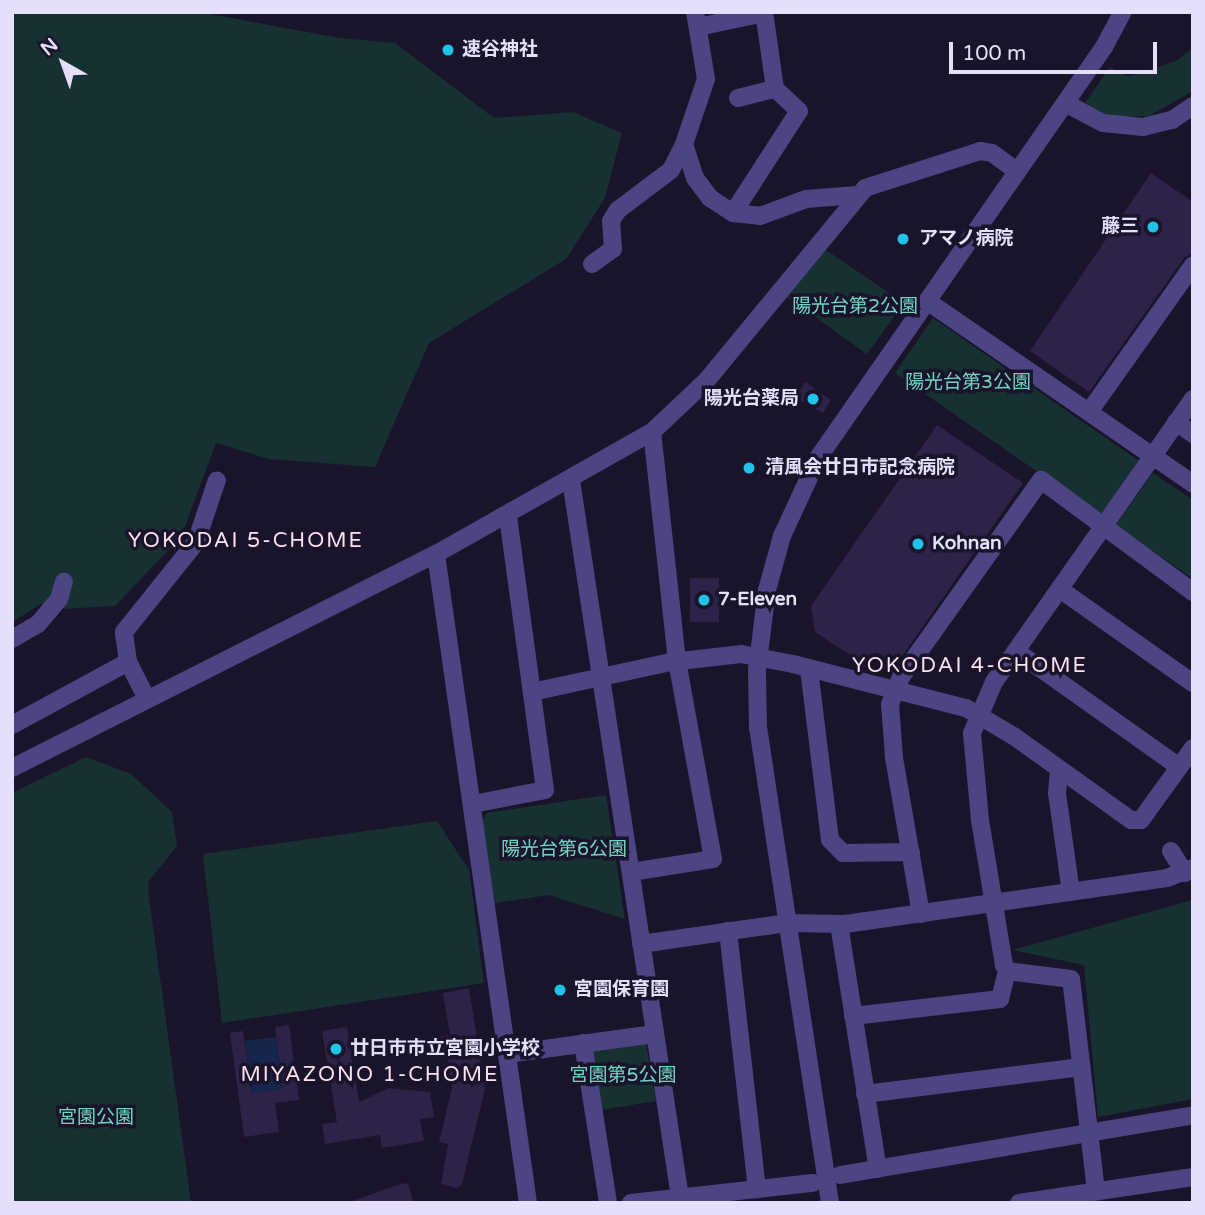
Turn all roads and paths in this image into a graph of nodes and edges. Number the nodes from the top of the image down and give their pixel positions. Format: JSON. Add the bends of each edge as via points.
{"nodes":[{"id":1,"x":1124,"y":12,"type":"edge"},
{"id":2,"x":764,"y":13,"type":"edge"},
{"id":3,"x":697,"y":20,"type":"edge"},
{"id":4,"x":775,"y":89,"type":"junction"},
{"id":5,"x":738,"y":98,"type":"dead end"},
{"id":6,"x":1065,"y":103,"type":"junction"},
{"id":7,"x":1193,"y":106,"type":"edge"},
{"id":8,"x":684,"y":144,"type":"junction"},
{"id":9,"x":1017,"y":171,"type":"junction"},
{"id":10,"x":857,"y":195,"type":"junction"},
{"id":11,"x":733,"y":213,"type":"junction"},
{"id":12,"x":592,"y":264,"type":"dead end"},
{"id":13,"x":1193,"y":265,"type":"edge"},
{"id":14,"x":927,"y":301,"type":"junction"},
{"id":15,"x":1193,"y":399,"type":"edge"},
{"id":16,"x":1088,"y":412,"type":"junction"},
{"id":17,"x":1176,"y":422,"type":"junction"},
{"id":18,"x":652,"y":432,"type":"junction"},
{"id":19,"x":1193,"y":434,"type":"edge"},
{"id":20,"x":1152,"y":456,"type":"junction"},
{"id":21,"x":217,"y":480,"type":"dead end"},
{"id":22,"x":571,"y":480,"type":"junction"},
{"id":23,"x":1193,"y":484,"type":"edge"},
{"id":24,"x":508,"y":515,"type":"junction"},
{"id":25,"x":1103,"y":526,"type":"junction"},
{"id":26,"x":436,"y":554,"type":"junction"},
{"id":27,"x":64,"y":582,"type":"dead end"},
{"id":28,"x":1060,"y":590,"type":"junction"},
{"id":29,"x":1193,"y":592,"type":"edge"},
{"id":30,"x":12,"y":639,"type":"edge"},
{"id":31,"x":1016,"y":651,"type":"junction"},
{"id":32,"x":758,"y":657,"type":"junction"},
{"id":33,"x":677,"y":661,"type":"junction"},
{"id":34,"x":128,"y":662,"type":"junction"},
{"id":35,"x":809,"y":669,"type":"junction"},
{"id":36,"x":601,"y":677,"type":"junction"},
{"id":37,"x":1193,"y":683,"type":"edge"},
{"id":38,"x":896,"y":691,"type":"junction"},
{"id":39,"x":531,"y":692,"type":"junction"},
{"id":40,"x":146,"y":697,"type":"junction"},
{"id":41,"x":978,"y":715,"type":"junction"},
{"id":42,"x":12,"y":725,"type":"edge"},
{"id":43,"x":1193,"y":748,"type":"edge"},
{"id":44,"x":1180,"y":767,"type":"junction"},
{"id":45,"x":12,"y":768,"type":"edge"},
{"id":46,"x":1059,"y":770,"type":"junction"},
{"id":47,"x":473,"y":804,"type":"junction"},
{"id":48,"x":1171,"y":851,"type":"dead end"},
{"id":49,"x":911,"y":852,"type":"junction"},
{"id":50,"x":1189,"y":871,"type":"edge"},
{"id":51,"x":631,"y":872,"type":"junction"},
{"id":52,"x":1070,"y":892,"type":"junction"},
{"id":53,"x":994,"y":903,"type":"junction"},
{"id":54,"x":921,"y":914,"type":"junction"},
{"id":55,"x":786,"y":923,"type":"junction"},
{"id":56,"x":839,"y":924,"type":"junction"},
{"id":57,"x":728,"y":931,"type":"junction"},
{"id":58,"x":641,"y":944,"type":"junction"},
{"id":59,"x":1007,"y":971,"type":"junction"},
{"id":60,"x":853,"y":1016,"type":"junction"},
{"id":61,"x":655,"y":1034,"type":"junction"},
{"id":62,"x":583,"y":1043,"type":"junction"},
{"id":63,"x":507,"y":1054,"type":"junction"},
{"id":64,"x":1082,"y":1067,"type":"junction"},
{"id":65,"x":865,"y":1094,"type":"junction"},
{"id":66,"x":1193,"y":1115,"type":"edge"},
{"id":67,"x":1090,"y":1134,"type":"junction"},
{"id":68,"x":878,"y":1169,"type":"junction"},
{"id":69,"x":840,"y":1175,"type":"dead end"},
{"id":70,"x":1193,"y":1177,"type":"edge"},
{"id":71,"x":813,"y":1183,"type":"dead end"},
{"id":72,"x":757,"y":1189,"type":"junction"},
{"id":73,"x":1096,"y":1191,"type":"junction"},
{"id":74,"x":680,"y":1197,"type":"junction"},
{"id":75,"x":528,"y":1203,"type":"edge"},
{"id":76,"x":608,"y":1203,"type":"edge"},
{"id":77,"x":631,"y":1203,"type":"edge"},
{"id":78,"x":830,"y":1203,"type":"edge"},
{"id":79,"x":1018,"y":1203,"type":"edge"}],
"edges":[{"from":1,"to":6,"type":"street"},
{"from":2,"to":3,"type":"street"},
{"from":2,"to":4,"type":"street"},
{"from":3,"to":8,"type":"street","via":[[706,79]]},
{"from":4,"to":5,"type":"street"},
{"from":4,"to":11,"type":"street","via":[[799,111]]},
{"from":6,"to":7,"type":"street","via":[[1103,123],[1143,127],[1172,120]]},
{"from":6,"to":9,"type":"street"},
{"from":8,"to":11,"type":"street","via":[[695,178],[710,198]]},
{"from":8,"to":12,"type":"street","via":[[671,170],[618,210],[611,221],[613,249]]},
{"from":9,"to":10,"type":"street","via":[[992,153],[980,151],[865,188]]},
{"from":9,"to":14,"type":"street"},
{"from":10,"to":11,"type":"street","via":[[806,199],[760,216]]},
{"from":10,"to":18,"type":"street","via":[[707,380]]},
{"from":13,"to":16,"type":"street"},
{"from":14,"to":16,"type":"street"},
{"from":14,"to":32,"type":"street","via":[[818,458],[805,484],[775,560]]},
{"from":15,"to":17,"type":"street"},
{"from":16,"to":20,"type":"street"},
{"from":17,"to":19,"type":"street"},
{"from":17,"to":20,"type":"street"},
{"from":18,"to":22,"type":"street"},
{"from":18,"to":33,"type":"street"},
{"from":20,"to":23,"type":"street"},
{"from":20,"to":25,"type":"street"},
{"from":21,"to":34,"type":"street","via":[[196,542],[124,632]]},
{"from":22,"to":24,"type":"street"},
{"from":22,"to":36,"type":"street"},
{"from":24,"to":26,"type":"street"},
{"from":24,"to":39,"type":"street"},
{"from":25,"to":28,"type":"street"},
{"from":25,"to":29,"type":"street"},
{"from":25,"to":38,"type":"street","via":[[1041,480]]},
{"from":26,"to":40,"type":"street"},
{"from":26,"to":47,"type":"street"},
{"from":27,"to":30,"type":"street","via":[[58,599],[38,624]]},
{"from":28,"to":31,"type":"street"},
{"from":28,"to":37,"type":"street"},
{"from":31,"to":41,"type":"street"},
{"from":31,"to":44,"type":"street"},
{"from":32,"to":33,"type":"street","via":[[741,654]]},
{"from":32,"to":35,"type":"street"},
{"from":32,"to":55,"type":"street","via":[[758,729]]},
{"from":33,"to":36,"type":"street"},
{"from":33,"to":51,"type":"street","via":[[713,859]]},
{"from":34,"to":40,"type":"street"},
{"from":34,"to":42,"type":"street"},
{"from":35,"to":38,"type":"street"},
{"from":35,"to":49,"type":"street","via":[[830,840],[843,853]]},
{"from":36,"to":39,"type":"street"},
{"from":36,"to":51,"type":"street"},
{"from":38,"to":41,"type":"street"},
{"from":38,"to":49,"type":"street","via":[[890,704],[890,730]]},
{"from":39,"to":47,"type":"street","via":[[545,790]]},
{"from":40,"to":45,"type":"street"},
{"from":41,"to":46,"type":"street"},
{"from":41,"to":53,"type":"street","via":[[972,747]]},
{"from":43,"to":44,"type":"street"},
{"from":44,"to":46,"type":"street","via":[[1147,826],[1130,820]]},
{"from":46,"to":52,"type":"street","via":[[1057,793]]},
{"from":47,"to":63,"type":"street"},
{"from":48,"to":50,"type":"street"},
{"from":49,"to":54,"type":"street"},
{"from":50,"to":52,"type":"street"},
{"from":51,"to":58,"type":"street"},
{"from":52,"to":53,"type":"street"},
{"from":53,"to":54,"type":"street"},
{"from":53,"to":59,"type":"street"},
{"from":54,"to":56,"type":"street"},
{"from":55,"to":56,"type":"street"},
{"from":55,"to":57,"type":"street"},
{"from":55,"to":78,"type":"street"},
{"from":56,"to":60,"type":"street"},
{"from":57,"to":58,"type":"street"},
{"from":57,"to":72,"type":"street"},
{"from":58,"to":61,"type":"street"},
{"from":59,"to":60,"type":"street","via":[[1000,999]]},
{"from":59,"to":64,"type":"street","via":[[1071,979]]},
{"from":60,"to":65,"type":"street"},
{"from":61,"to":62,"type":"street"},
{"from":61,"to":74,"type":"street"},
{"from":62,"to":63,"type":"street"},
{"from":62,"to":76,"type":"street"},
{"from":63,"to":75,"type":"street"},
{"from":64,"to":65,"type":"street"},
{"from":64,"to":67,"type":"street"},
{"from":65,"to":68,"type":"street"},
{"from":66,"to":67,"type":"street"},
{"from":67,"to":68,"type":"street"},
{"from":67,"to":73,"type":"street"},
{"from":68,"to":69,"type":"street"},
{"from":70,"to":73,"type":"street"},
{"from":71,"to":72,"type":"street"},
{"from":72,"to":74,"type":"street"},
{"from":73,"to":79,"type":"street"},
{"from":74,"to":77,"type":"street"}]}
